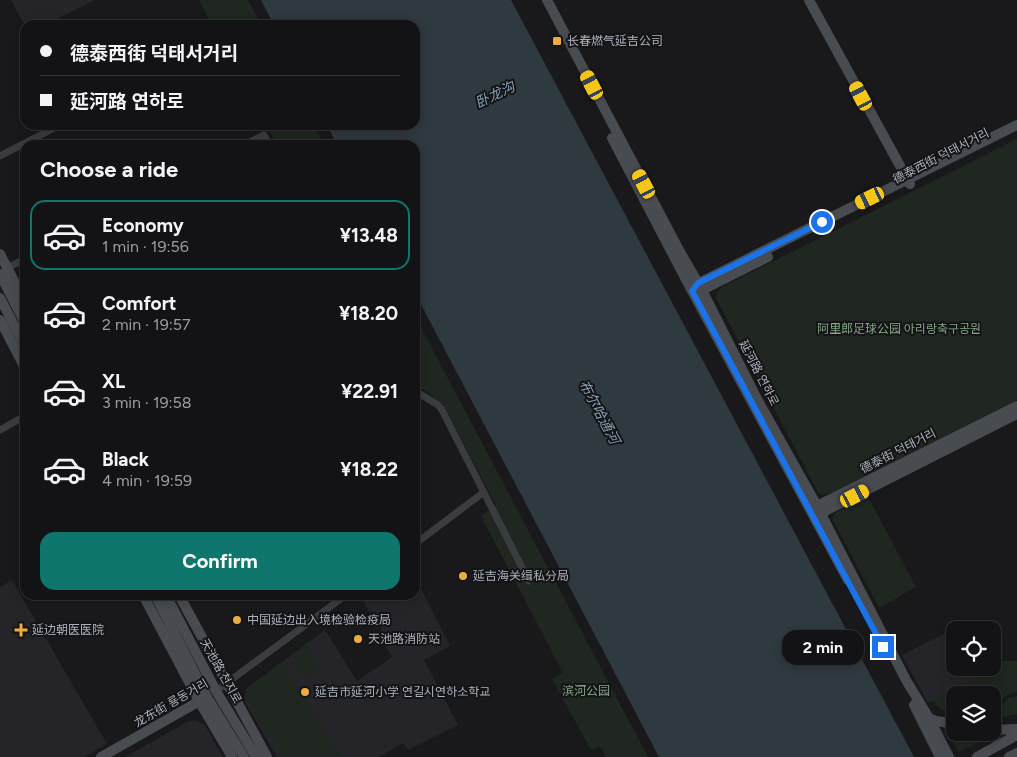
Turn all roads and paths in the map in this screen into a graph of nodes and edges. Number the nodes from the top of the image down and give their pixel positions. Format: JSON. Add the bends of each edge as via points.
{"nodes":[{"id":1,"x":540,"y":0,"type":"edge"},
{"id":2,"x":547,"y":0,"type":"edge"},
{"id":3,"x":809,"y":0,"type":"edge"},
{"id":4,"x":1017,"y":125,"type":"edge"},
{"id":5,"x":50,"y":130,"type":"edge"},
{"id":6,"x":1017,"y":131,"type":"edge"},
{"id":7,"x":31,"y":140,"type":"edge"},
{"id":8,"x":254,"y":140,"type":"edge"},
{"id":9,"x":266,"y":140,"type":"edge"},
{"id":10,"x":20,"y":146,"type":"edge"},
{"id":11,"x":0,"y":156,"type":"edge"},
{"id":12,"x":909,"y":183,"type":"junction"},
{"id":13,"x":0,"y":254,"type":"edge"},
{"id":14,"x":20,"y":262,"type":"edge"},
{"id":15,"x":2,"y":271,"type":"edge"},
{"id":16,"x":698,"y":288,"type":"junction"},
{"id":17,"x":20,"y":295,"type":"edge"},
{"id":18,"x":0,"y":298,"type":"edge"},
{"id":19,"x":20,"y":312,"type":"edge"},
{"id":20,"x":0,"y":320,"type":"edge"},
{"id":21,"x":20,"y":336,"type":"edge"},
{"id":22,"x":20,"y":358,"type":"edge"},
{"id":23,"x":420,"y":394,"type":"edge"},
{"id":24,"x":1017,"y":406,"type":"edge"},
{"id":25,"x":1017,"y":414,"type":"edge"},
{"id":26,"x":20,"y":419,"type":"edge"},
{"id":27,"x":0,"y":430,"type":"edge"},
{"id":28,"x":484,"y":492,"type":"junction"},
{"id":29,"x":816,"y":510,"type":"junction"},
{"id":30,"x":420,"y":540,"type":"edge"},
{"id":31,"x":529,"y":581,"type":"dead end"},
{"id":32,"x":146,"y":600,"type":"edge"},
{"id":33,"x":158,"y":600,"type":"edge"},
{"id":34,"x":168,"y":600,"type":"edge"},
{"id":35,"x":182,"y":600,"type":"edge"},
{"id":36,"x":339,"y":600,"type":"edge"},
{"id":37,"x":227,"y":684,"type":"junction"},
{"id":38,"x":207,"y":696,"type":"junction"},
{"id":39,"x":929,"y":718,"type":"junction"},
{"id":40,"x":946,"y":723,"type":"edge"},
{"id":41,"x":1017,"y":729,"type":"edge"},
{"id":42,"x":1001,"y":730,"type":"edge"},
{"id":43,"x":1017,"y":735,"type":"edge"},
{"id":44,"x":1017,"y":753,"type":"edge"},
{"id":45,"x":102,"y":757,"type":"edge"},
{"id":46,"x":232,"y":757,"type":"edge"},
{"id":47,"x":244,"y":757,"type":"edge"},
{"id":48,"x":256,"y":757,"type":"edge"},
{"id":49,"x":267,"y":757,"type":"edge"},
{"id":50,"x":940,"y":757,"type":"edge"},
{"id":51,"x":949,"y":757,"type":"edge"},
{"id":52,"x":977,"y":757,"type":"edge"},
{"id":53,"x":1009,"y":757,"type":"edge"}],
"edges":[{"from":1,"to":16,"type":"main road","name":"延河路 연하로"},
{"from":2,"to":16,"type":"main road","name":"延河路 연하로"},
{"from":3,"to":12,"type":"main road"},
{"from":4,"to":12,"type":"main road","name":"德泰西街 덕태서거리"},
{"from":5,"to":7,"type":"street"},
{"from":6,"to":12,"type":"main road","name":"德泰西街 덕태서거리"},
{"from":8,"to":9,"type":"street","via":[[264,135]]},
{"from":10,"to":11,"type":"street"},
{"from":12,"to":16,"type":"main road","name":"德泰西街 덕태서거리"},
{"from":13,"to":15,"type":"main road"},
{"from":14,"to":15,"type":"street"},
{"from":15,"to":17,"type":"main road"},
{"from":15,"to":19,"type":"main road"},
{"from":16,"to":29,"type":"main road","name":"延河路 연하로"},
{"from":18,"to":21,"type":"main road"},
{"from":20,"to":22,"type":"main road"},
{"from":23,"to":28,"type":"street","via":[[442,410]]},
{"from":24,"to":29,"type":"main road","name":"德泰街 덕태거리"},
{"from":25,"to":29,"type":"main road","name":"德泰街 덕태거리","via":[[899,474]]},
{"from":26,"to":27,"type":"street"},
{"from":28,"to":30,"type":"street"},
{"from":28,"to":31,"type":"street"},
{"from":29,"to":39,"type":"main road","name":"延河路 연하로"},
{"from":29,"to":50,"type":"main road","name":"延河路 연하로"},
{"from":32,"to":38,"type":"main road","name":"天池路 천지로"},
{"from":33,"to":38,"type":"main road","name":"天池路 천지로"},
{"from":34,"to":38,"type":"main road","name":"天池路 천지로"},
{"from":35,"to":37,"type":"main road","name":"天池路 천지로"},
{"from":36,"to":37,"type":"street","name":"龙东街 룡동거리"},
{"from":37,"to":38,"type":"street","name":"龙东街 룡동거리"},
{"from":37,"to":49,"type":"main road","name":"天池路 천지로"},
{"from":38,"to":45,"type":"main road","name":"龙东街 룡동거리"},
{"from":38,"to":46,"type":"main road","name":"天池路 천지로"},
{"from":38,"to":47,"type":"main road","name":"天池路 천지로"},
{"from":38,"to":48,"type":"main road","name":"天池路 천지로"},
{"from":39,"to":40,"type":"main road"},
{"from":39,"to":51,"type":"main road","name":"延河路 연하로"},
{"from":41,"to":42,"type":"main road"},
{"from":43,"to":52,"type":"main road"},
{"from":44,"to":53,"type":"main road"}]}
